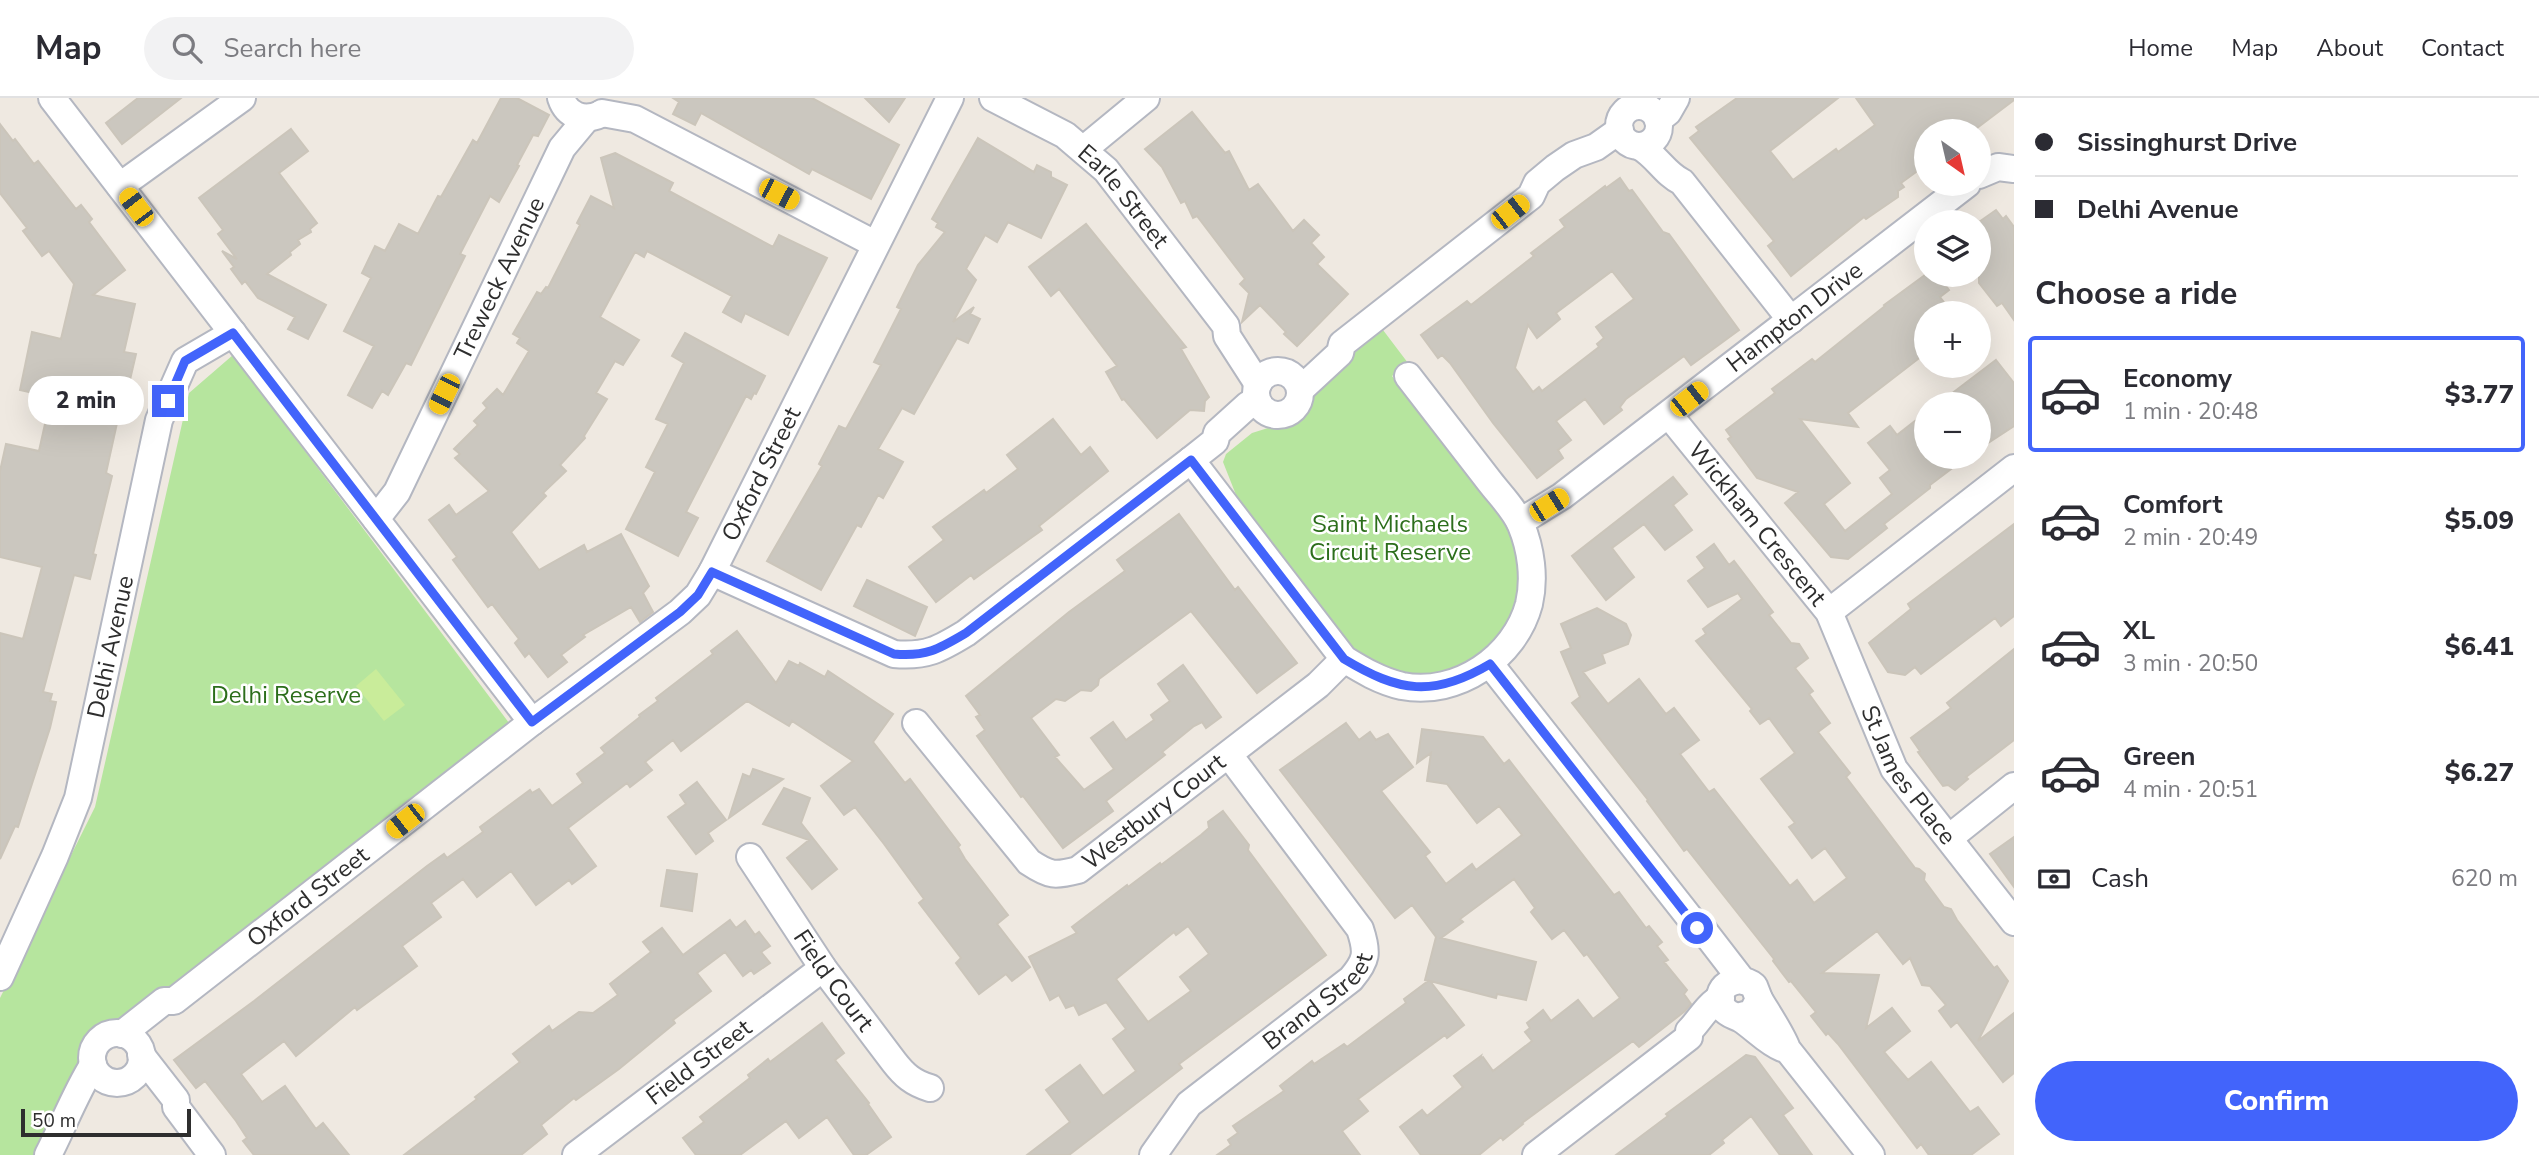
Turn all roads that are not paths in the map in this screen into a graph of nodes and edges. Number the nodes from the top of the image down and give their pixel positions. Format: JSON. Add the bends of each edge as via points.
{"nodes":[{"id":1,"x":52,"y":98,"type":"edge"},
{"id":2,"x":242,"y":98,"type":"edge"},
{"id":3,"x":950,"y":98,"type":"edge"},
{"id":4,"x":992,"y":98,"type":"edge"},
{"id":5,"x":1146,"y":98,"type":"edge"},
{"id":6,"x":1676,"y":98,"type":"edge"},
{"id":7,"x":591,"y":106,"type":"edge"},
{"id":8,"x":1642,"y":125,"type":"edge"},
{"id":9,"x":1084,"y":149,"type":"junction"},
{"id":10,"x":2014,"y":169,"type":"edge"},
{"id":11,"x":1992,"y":170,"type":"edge"},
{"id":12,"x":120,"y":186,"type":"junction"},
{"id":13,"x":1951,"y":196,"type":"edge"},
{"id":14,"x":875,"y":244,"type":"junction"},
{"id":15,"x":1791,"y":320,"type":"junction"},
{"id":16,"x":233,"y":333,"type":"junction"},
{"id":17,"x":1408,"y":376,"type":"dead end"},
{"id":18,"x":1274,"y":389,"type":"junction"},
{"id":19,"x":1669,"y":415,"type":"junction"},
{"id":20,"x":1191,"y":460,"type":"junction"},
{"id":21,"x":2014,"y":468,"type":"edge"},
{"id":22,"x":376,"y":519,"type":"junction"},
{"id":23,"x":1520,"y":522,"type":"junction"},
{"id":24,"x":712,"y":572,"type":"junction"},
{"id":25,"x":1829,"y":612,"type":"junction"},
{"id":26,"x":1344,"y":659,"type":"junction"},
{"id":27,"x":1490,"y":664,"type":"junction"},
{"id":28,"x":532,"y":722,"type":"junction"},
{"id":29,"x":916,"y":723,"type":"dead end"},
{"id":30,"x":1228,"y":755,"type":"junction"},
{"id":31,"x":2014,"y":786,"type":"edge"},
{"id":32,"x":1949,"y":838,"type":"junction"},
{"id":33,"x":750,"y":857,"type":"dead end"},
{"id":34,"x":2014,"y":922,"type":"edge"},
{"id":35,"x":823,"y":968,"type":"junction"},
{"id":36,"x":0,"y":977,"type":"edge"},
{"id":37,"x":1730,"y":1001,"type":"junction"},
{"id":38,"x":134,"y":1046,"type":"junction"},
{"id":39,"x":1787,"y":1049,"type":"junction"},
{"id":40,"x":110,"y":1076,"type":"junction"},
{"id":41,"x":930,"y":1088,"type":"dead end"},
{"id":42,"x":176,"y":1107,"type":"junction"},
{"id":43,"x":48,"y":1155,"type":"edge"},
{"id":44,"x":212,"y":1155,"type":"edge"},
{"id":45,"x":576,"y":1155,"type":"edge"},
{"id":46,"x":1153,"y":1155,"type":"edge"},
{"id":47,"x":1536,"y":1155,"type":"edge"},
{"id":48,"x":1871,"y":1155,"type":"edge"}],
"edges":[{"from":1,"to":12,"type":"street"},
{"from":2,"to":12,"type":"street"},
{"from":3,"to":14,"type":"street","name":"Oxford Street"},
{"from":4,"to":9,"type":"street","name":"Earle Street"},
{"from":5,"to":9,"type":"street"},
{"from":6,"to":8,"type":"street","via":[[1668,112]]},
{"from":7,"to":14,"type":"street","via":[[635,119]]},
{"from":7,"to":22,"type":"street","name":"Treweck Avenue","via":[[562,148],[397,492]]},
{"from":8,"to":15,"type":"street","via":[[1664,140],[1682,182]]},
{"from":8,"to":18,"type":"street","via":[[1622,153],[1567,177],[1544,195],[1531,196],[1342,344],[1332,343]]},
{"from":9,"to":18,"type":"street","name":"Earle Street","via":[[1106,170],[1226,326],[1227,336]]},
{"from":10,"to":11,"type":"street"},
{"from":12,"to":16,"type":"street"},
{"from":13,"to":15,"type":"street","name":"Hampton Drive"},
{"from":14,"to":24,"type":"street","name":"Oxford Street"},
{"from":15,"to":19,"type":"street","name":"Hampton Drive"},
{"from":16,"to":22,"type":"street"},
{"from":16,"to":36,"type":"street","name":"Delhi Avenue","via":[[185,361],[159,420],[78,798]]},
{"from":17,"to":23,"type":"street"},
{"from":18,"to":20,"type":"street","via":[[1223,442],[1215,441]]},
{"from":19,"to":23,"type":"street","name":"Hampton Drive"},
{"from":19,"to":25,"type":"street","name":"Wickham Crescent"},
{"from":20,"to":24,"type":"street","via":[[966,633],[938,650],[915,656],[894,654]]},
{"from":20,"to":26,"type":"street"},
{"from":21,"to":25,"type":"street","name":"Wickham Crescent"},
{"from":22,"to":28,"type":"street"},
{"from":23,"to":27,"type":"street","via":[[1530,553],[1529,603],[1520,626]]},
{"from":24,"to":28,"type":"street","name":"Oxford Street","via":[[680,612]]},
{"from":25,"to":32,"type":"street","name":"St James Place","via":[[1894,769]]},
{"from":26,"to":27,"type":"street","via":[[1373,677],[1426,688],[1468,677]]},
{"from":26,"to":30,"type":"street","name":"Westbury Court"},
{"from":27,"to":37,"type":"street","via":[[1697,928],[1714,982]]},
{"from":28,"to":38,"type":"street","name":"Oxford Street","via":[[174,1001],[164,1002]]},
{"from":29,"to":30,"type":"street","name":"Westbury Court","via":[[1029,862],[1045,873],[1059,875],[1078,870]]},
{"from":30,"to":46,"type":"street","name":"Brand Street","via":[[1360,929],[1364,963],[1351,979],[1189,1104]]},
{"from":31,"to":32,"type":"street"},
{"from":32,"to":34,"type":"street","name":"St James Place"},
{"from":33,"to":35,"type":"street","name":"Field Court"},
{"from":35,"to":41,"type":"street","name":"Field Court","via":[[904,1075]]},
{"from":35,"to":45,"type":"street","name":"Field Street"},
{"from":37,"to":39,"type":"street","via":[[1778,1047]]},
{"from":37,"to":39,"type":"street","via":[[1752,1013],[1759,999]]},
{"from":37,"to":47,"type":"street","via":[[1693,1039],[1689,1037]]},
{"from":38,"to":40,"type":"street","via":[[140,1068]]},
{"from":38,"to":40,"type":"street","name":"Oxford Street","via":[[111,1034],[101,1039],[94,1048]]},
{"from":38,"to":42,"type":"street","via":[[176,1100]]},
{"from":39,"to":48,"type":"street"},
{"from":40,"to":42,"type":"street"},
{"from":40,"to":43,"type":"street","via":[[68,1116]]},
{"from":42,"to":44,"type":"street"}]}
